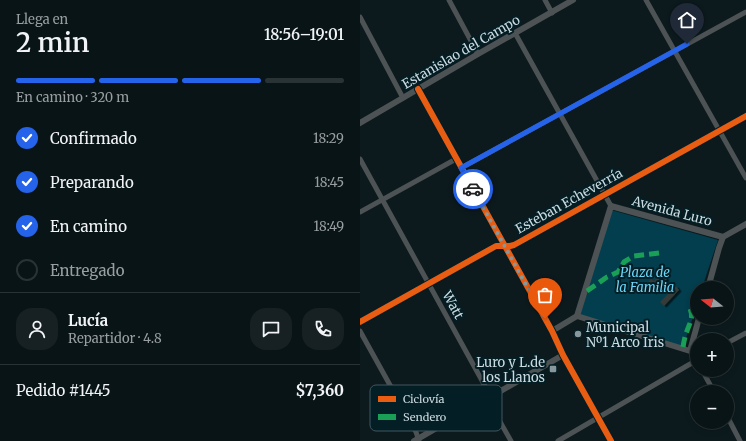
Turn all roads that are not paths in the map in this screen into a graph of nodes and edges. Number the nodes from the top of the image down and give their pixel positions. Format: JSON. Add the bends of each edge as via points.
{"nodes":[{"id":1,"x":449,"y":0,"type":"edge"},
{"id":2,"x":545,"y":0,"type":"edge"},
{"id":3,"x":574,"y":0,"type":"edge"},
{"id":4,"x":646,"y":0,"type":"edge"},
{"id":5,"x":746,"y":12,"type":"edge"},
{"id":6,"x":552,"y":13,"type":"junction"},
{"id":7,"x":360,"y":17,"type":"edge"},
{"id":8,"x":515,"y":33,"type":"junction"},
{"id":9,"x":675,"y":51,"type":"junction"},
{"id":10,"x":478,"y":54,"type":"junction"},
{"id":11,"x":418,"y":89,"type":"junction"},
{"id":12,"x":402,"y":98,"type":"junction"},
{"id":13,"x":560,"y":114,"type":"junction"},
{"id":14,"x":746,"y":116,"type":"edge"},
{"id":15,"x":360,"y":123,"type":"edge"},
{"id":16,"x":719,"y":131,"type":"junction"},
{"id":17,"x":360,"y":159,"type":"edge"},
{"id":18,"x":456,"y":159,"type":"junction"},
{"id":19,"x":461,"y":168,"type":"junction"},
{"id":20,"x":746,"y":178,"type":"edge"},
{"id":21,"x":604,"y":194,"type":"junction"},
{"id":22,"x":382,"y":200,"type":"junction"},
{"id":23,"x":610,"y":206,"type":"junction"},
{"id":24,"x":360,"y":212,"type":"edge"},
{"id":25,"x":746,"y":224,"type":"edge"},
{"id":26,"x":723,"y":237,"type":"junction"},
{"id":27,"x":504,"y":246,"type":"junction"},
{"id":28,"x":710,"y":281,"type":"edge"},
{"id":29,"x":428,"y":284,"type":"junction"},
{"id":30,"x":577,"y":316,"type":"junction"},
{"id":31,"x":360,"y":322,"type":"edge"},
{"id":32,"x":360,"y":331,"type":"edge"},
{"id":33,"x":552,"y":331,"type":"junction"},
{"id":34,"x":746,"y":333,"type":"edge"},
{"id":35,"x":734,"y":339,"type":"edge"},
{"id":36,"x":690,"y":351,"type":"edge"},
{"id":37,"x":564,"y":355,"type":"junction"},
{"id":38,"x":690,"y":365,"type":"edge"},
{"id":39,"x":390,"y":385,"type":"edge"},
{"id":40,"x":484,"y":385,"type":"edge"},
{"id":41,"x":502,"y":390,"type":"edge"},
{"id":42,"x":598,"y":417,"type":"junction"},
{"id":43,"x":502,"y":425,"type":"edge"},
{"id":44,"x":734,"y":429,"type":"edge"},
{"id":45,"x":432,"y":431,"type":"edge"},
{"id":46,"x":746,"y":438,"type":"edge"},
{"id":47,"x":417,"y":440,"type":"edge"},
{"id":48,"x":511,"y":441,"type":"edge"},
{"id":49,"x":558,"y":441,"type":"edge"},
{"id":50,"x":611,"y":441,"type":"edge"},
{"id":51,"x":740,"y":441,"type":"edge"}],
"edges":[{"from":1,"to":10,"type":"street"},
{"from":2,"to":6,"type":"street"},
{"from":3,"to":6,"type":"street","name":"Estanislao del Campo"},
{"from":4,"to":9,"type":"street"},
{"from":5,"to":9,"type":"street"},
{"from":6,"to":8,"type":"street","name":"Estanislao del Campo"},
{"from":7,"to":12,"type":"street"},
{"from":8,"to":10,"type":"street","name":"Estanislao del Campo"},
{"from":8,"to":13,"type":"street"},
{"from":9,"to":13,"type":"street"},
{"from":9,"to":16,"type":"street"},
{"from":10,"to":11,"type":"street","name":"Estanislao del Campo"},
{"from":11,"to":12,"type":"street","name":"Estanislao del Campo"},
{"from":11,"to":18,"type":"street"},
{"from":12,"to":15,"type":"street","name":"Estanislao del Campo"},
{"from":13,"to":19,"type":"street"},
{"from":13,"to":21,"type":"street"},
{"from":14,"to":16,"type":"street","name":"Esteban Echeverría"},
{"from":16,"to":20,"type":"street"},
{"from":16,"to":21,"type":"street","name":"Esteban Echeverría"},
{"from":17,"to":22,"type":"street","name":"Watt"},
{"from":18,"to":19,"type":"street"},
{"from":18,"to":22,"type":"street"},
{"from":19,"to":27,"type":"street"},
{"from":21,"to":23,"type":"street"},
{"from":21,"to":27,"type":"street","name":"Esteban Echeverría","via":[[514,245]]},
{"from":22,"to":24,"type":"street"},
{"from":22,"to":29,"type":"street","name":"Watt"},
{"from":23,"to":26,"type":"street","name":"Avenida Luro"},
{"from":23,"to":30,"type":"street"},
{"from":25,"to":26,"type":"street","name":"Avenida Luro"},
{"from":26,"to":28,"type":"street","name":"Avenida Luro"},
{"from":27,"to":29,"type":"street","name":"Esteban Echeverría","via":[[496,246]]},
{"from":27,"to":33,"type":"street"},
{"from":29,"to":31,"type":"street","name":"Esteban Echeverría"},
{"from":29,"to":40,"type":"street","name":"Watt"},
{"from":30,"to":33,"type":"street"},
{"from":30,"to":36,"type":"street"},
{"from":32,"to":39,"type":"street"},
{"from":33,"to":37,"type":"street"},
{"from":34,"to":35,"type":"street"},
{"from":37,"to":41,"type":"street"},
{"from":37,"to":42,"type":"street"},
{"from":38,"to":42,"type":"street"},
{"from":42,"to":49,"type":"street"},
{"from":42,"to":50,"type":"street"},
{"from":43,"to":48,"type":"street","name":"Watt"},
{"from":44,"to":51,"type":"street"},
{"from":45,"to":47,"type":"street"},
{"from":46,"to":51,"type":"street"}]}
